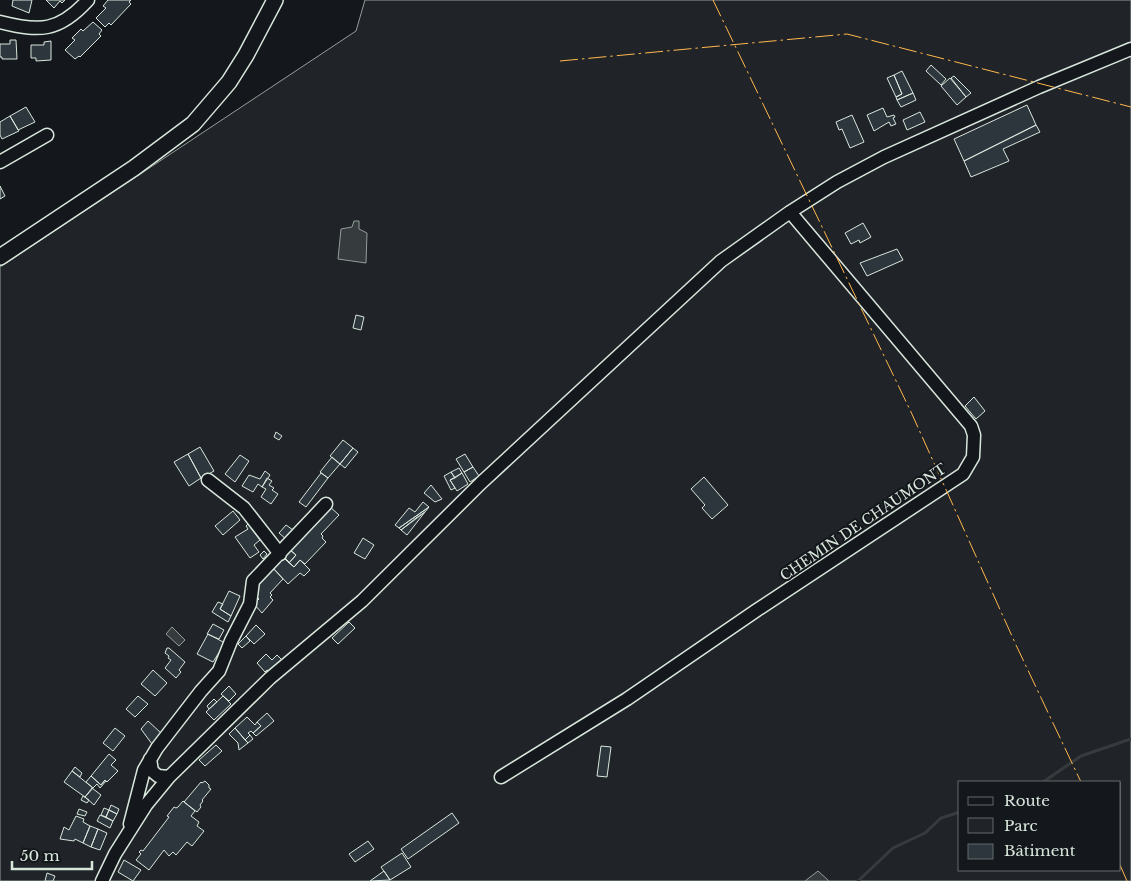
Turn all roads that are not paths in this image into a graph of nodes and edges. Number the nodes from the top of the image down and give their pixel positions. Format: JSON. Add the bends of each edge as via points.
{"nodes":[{"id":1,"x":88,"y":0,"type":"edge"},
{"id":2,"x":275,"y":0,"type":"edge"},
{"id":3,"x":0,"y":22,"type":"edge"},
{"id":4,"x":1131,"y":49,"type":"edge"},
{"id":5,"x":46,"y":135,"type":"dead end"},
{"id":6,"x":0,"y":162,"type":"edge"},
{"id":7,"x":790,"y":212,"type":"junction"},
{"id":8,"x":0,"y":257,"type":"edge"},
{"id":9,"x":208,"y":480,"type":"dead end"},
{"id":10,"x":326,"y":504,"type":"dead end"},
{"id":11,"x":280,"y":554,"type":"junction"},
{"id":12,"x":150,"y":759,"type":"junction"},
{"id":13,"x":169,"y":777,"type":"junction"},
{"id":14,"x":501,"y":777,"type":"dead end"},
{"id":15,"x":128,"y":834,"type":"junction"},
{"id":16,"x":102,"y":881,"type":"edge"}],
"edges":[{"from":1,"to":3,"type":"street","via":[[63,22],[42,29]]},
{"from":2,"to":8,"type":"main road","via":[[233,75],[193,124],[134,168]]},
{"from":4,"to":7,"type":"street","via":[[884,157]]},
{"from":5,"to":6,"type":"street"},
{"from":7,"to":13,"type":"street","via":[[721,261],[481,483],[362,601],[270,678]]},
{"from":7,"to":14,"type":"street","name":"CHEMIN DE CHAUMONT","via":[[970,426],[974,435],[973,457],[963,474],[922,502],[627,699]]},
{"from":9,"to":11,"type":"street","via":[[244,508]]},
{"from":10,"to":11,"type":"street"},
{"from":11,"to":12,"type":"street","via":[[253,581],[250,604],[219,671]]},
{"from":12,"to":13,"type":"street","via":[[152,771],[158,776]]},
{"from":12,"to":15,"type":"street","via":[[144,770]]},
{"from":13,"to":15,"type":"street"},
{"from":15,"to":16,"type":"street"}]}
